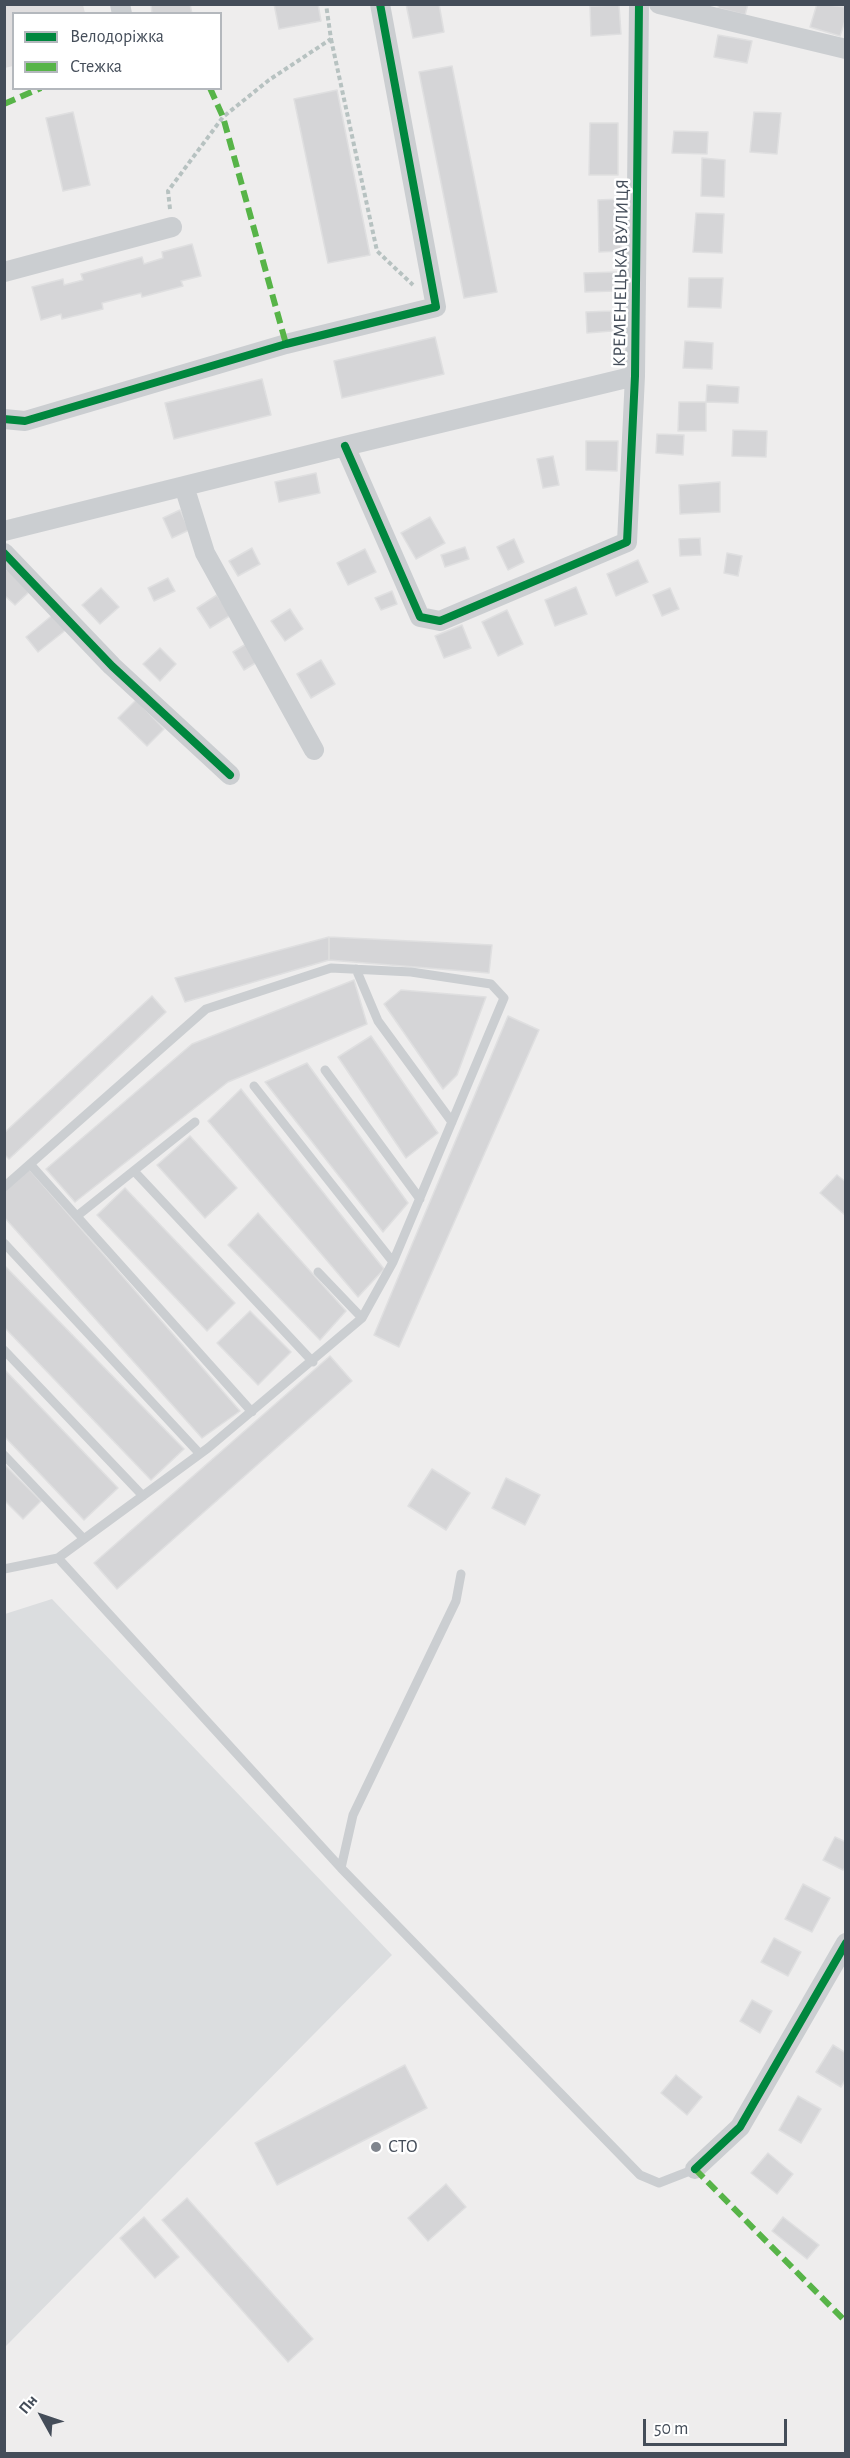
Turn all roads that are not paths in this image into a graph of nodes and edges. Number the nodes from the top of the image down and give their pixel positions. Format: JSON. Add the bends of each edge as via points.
{"nodes":[{"id":1,"x":380,"y":4,"type":"edge"},
{"id":2,"x":639,"y":4,"type":"edge"},
{"id":3,"x":659,"y":4,"type":"edge"},
{"id":4,"x":846,"y":48,"type":"edge"},
{"id":5,"x":172,"y":227,"type":"road end"},
{"id":6,"x":4,"y":272,"type":"edge"},
{"id":7,"x":635,"y":376,"type":"junction"},
{"id":8,"x":4,"y":419,"type":"edge"},
{"id":9,"x":345,"y":446,"type":"junction"},
{"id":10,"x":184,"y":486,"type":"junction"},
{"id":11,"x":4,"y":531,"type":"edge"},
{"id":12,"x":4,"y":553,"type":"edge"},
{"id":13,"x":314,"y":750,"type":"dead end"},
{"id":14,"x":230,"y":775,"type":"dead end"},
{"id":15,"x":356,"y":969,"type":"junction"},
{"id":16,"x":325,"y":1070,"type":"dead end"},
{"id":17,"x":254,"y":1086,"type":"dead end"},
{"id":18,"x":195,"y":1122,"type":"dead end"},
{"id":19,"x":452,"y":1122,"type":"junction"},
{"id":20,"x":30,"y":1164,"type":"junction"},
{"id":21,"x":134,"y":1171,"type":"junction"},
{"id":22,"x":4,"y":1187,"type":"edge"},
{"id":23,"x":420,"y":1199,"type":"junction"},
{"id":24,"x":77,"y":1216,"type":"junction"},
{"id":25,"x":4,"y":1243,"type":"edge"},
{"id":26,"x":393,"y":1262,"type":"junction"},
{"id":27,"x":318,"y":1272,"type":"dead end"},
{"id":28,"x":362,"y":1318,"type":"junction"},
{"id":29,"x":4,"y":1350,"type":"edge"},
{"id":30,"x":313,"y":1362,"type":"junction"},
{"id":31,"x":252,"y":1412,"type":"junction"},
{"id":32,"x":200,"y":1454,"type":"junction"},
{"id":33,"x":4,"y":1455,"type":"edge"},
{"id":34,"x":143,"y":1496,"type":"junction"},
{"id":35,"x":84,"y":1539,"type":"junction"},
{"id":36,"x":58,"y":1558,"type":"junction"},
{"id":37,"x":4,"y":1569,"type":"edge"},
{"id":38,"x":461,"y":1574,"type":"dead end"},
{"id":39,"x":341,"y":1868,"type":"junction"},
{"id":40,"x":846,"y":1943,"type":"edge"},
{"id":41,"x":695,"y":2169,"type":"joint"}],
"edges":[{"from":1,"to":8,"type":"street","via":[[436,307],[286,344],[25,421]]},
{"from":2,"to":7,"type":"street","name":"КРЕМЕНЕЦЬКА ВУЛИЦЯ"},
{"from":3,"to":4,"type":"street"},
{"from":5,"to":6,"type":"street"},
{"from":7,"to":9,"type":"street"},
{"from":7,"to":9,"type":"street","name":"КРЕМЕНЕЦЬКА ВУЛИЦЯ","via":[[627,542],[440,621],[420,617]]},
{"from":9,"to":10,"type":"street"},
{"from":10,"to":11,"type":"street"},
{"from":10,"to":13,"type":"street","via":[[205,553]]},
{"from":12,"to":14,"type":"street","via":[[112,666]]},
{"from":15,"to":19,"type":"lane","via":[[378,1021]]},
{"from":15,"to":19,"type":"lane","via":[[411,972],[491,984],[504,998]]},
{"from":15,"to":20,"type":"lane","via":[[331,968],[206,1009]]},
{"from":16,"to":23,"type":"lane"},
{"from":17,"to":26,"type":"lane"},
{"from":18,"to":21,"type":"lane"},
{"from":19,"to":23,"type":"lane"},
{"from":20,"to":22,"type":"lane"},
{"from":20,"to":24,"type":"lane"},
{"from":21,"to":24,"type":"lane"},
{"from":21,"to":30,"type":"lane"},
{"from":23,"to":26,"type":"lane"},
{"from":24,"to":31,"type":"lane"},
{"from":25,"to":32,"type":"lane"},
{"from":26,"to":28,"type":"lane"},
{"from":27,"to":28,"type":"lane"},
{"from":28,"to":30,"type":"lane"},
{"from":29,"to":34,"type":"lane"},
{"from":30,"to":31,"type":"lane"},
{"from":31,"to":32,"type":"lane"},
{"from":32,"to":34,"type":"lane"},
{"from":33,"to":35,"type":"lane"},
{"from":34,"to":35,"type":"lane"},
{"from":35,"to":36,"type":"lane"},
{"from":36,"to":37,"type":"lane"},
{"from":36,"to":39,"type":"lane"},
{"from":38,"to":39,"type":"lane","via":[[456,1601],[353,1815]]},
{"from":39,"to":41,"type":"lane","via":[[640,2175],[659,2183]]},
{"from":40,"to":41,"type":"street","via":[[740,2127]]}]}
